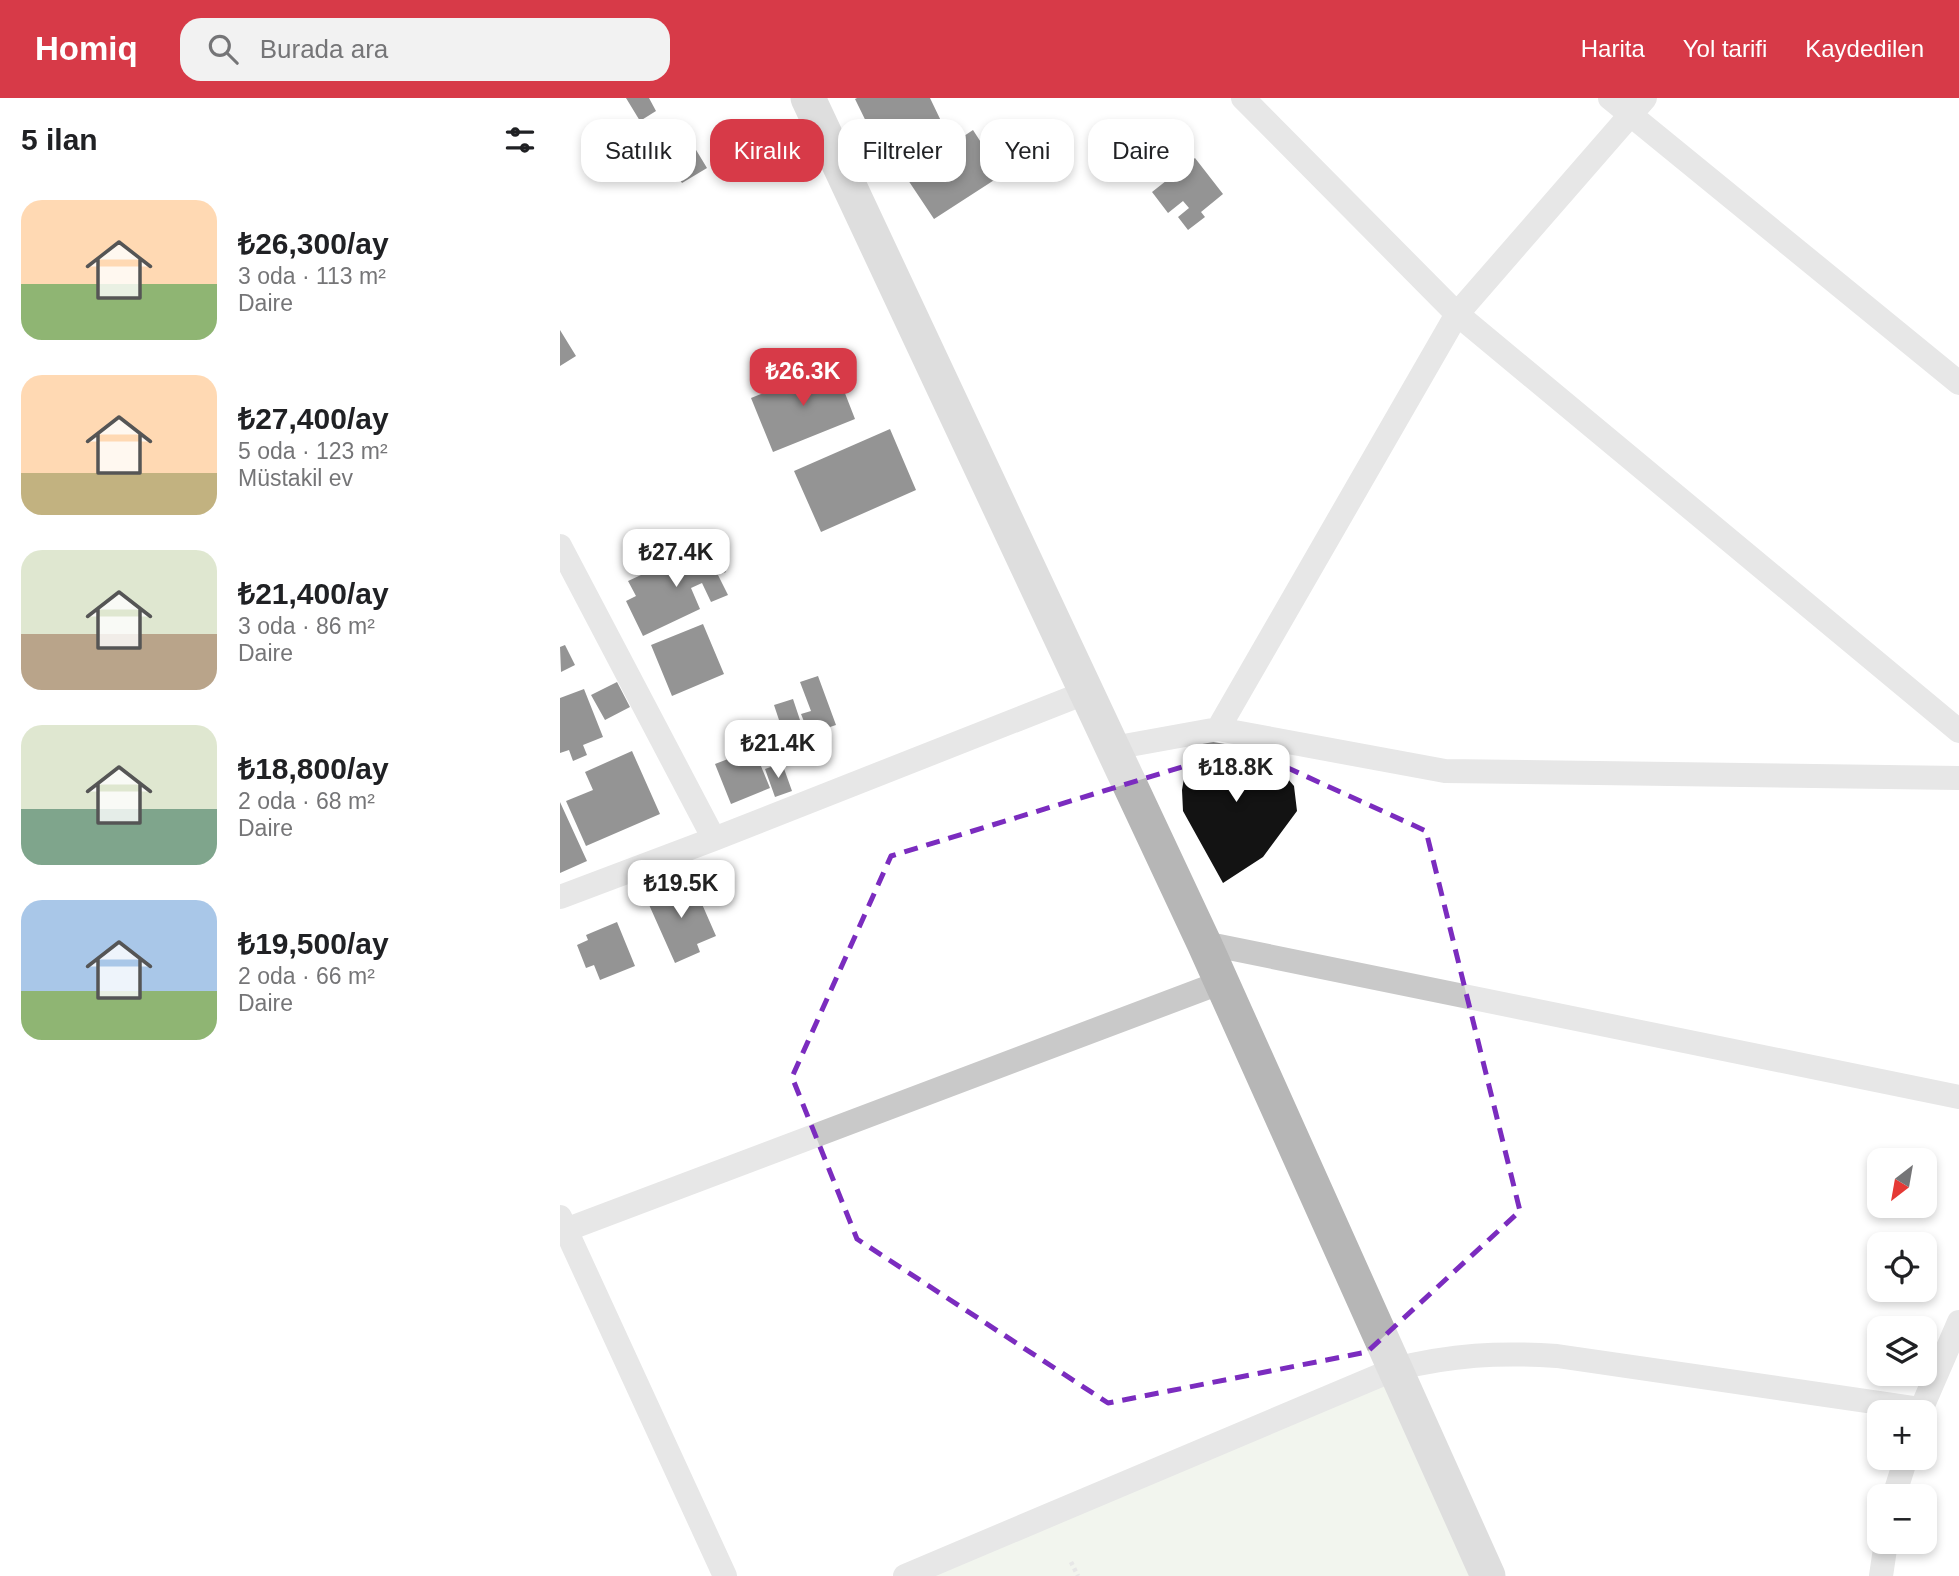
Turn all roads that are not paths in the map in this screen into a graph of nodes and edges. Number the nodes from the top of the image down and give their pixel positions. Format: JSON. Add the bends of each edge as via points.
{"nodes":[{"id":1,"x":808,"y":98,"type":"edge"},
{"id":2,"x":1243,"y":98,"type":"edge"},
{"id":3,"x":1610,"y":98,"type":"edge"},
{"id":4,"x":1638,"y":107,"type":"edge"},
{"id":5,"x":1457,"y":314,"type":"junction"},
{"id":6,"x":1959,"y":383,"type":"edge"},
{"id":7,"x":560,"y":546,"type":"edge"},
{"id":8,"x":1087,"y":692,"type":"junction"},
{"id":9,"x":1218,"y":729,"type":"junction"},
{"id":10,"x":1959,"y":730,"type":"edge"},
{"id":11,"x":1113,"y":748,"type":"junction"},
{"id":12,"x":1959,"y":778,"type":"edge"},
{"id":13,"x":713,"y":839,"type":"junction"},
{"id":14,"x":560,"y":897,"type":"edge"},
{"id":15,"x":1204,"y":943,"type":"junction"},
{"id":16,"x":1222,"y":982,"type":"junction"},
{"id":17,"x":1959,"y":1097,"type":"edge"},
{"id":18,"x":562,"y":1226,"type":"edge"},
{"id":19,"x":1959,"y":1322,"type":"edge"},
{"id":20,"x":1395,"y":1369,"type":"junction"},
{"id":21,"x":1925,"y":1400,"type":"edge"},
{"id":22,"x":1867,"y":1403,"type":"edge"},
{"id":23,"x":1884,"y":1554,"type":"edge"},
{"id":24,"x":912,"y":1575,"type":"edge"},
{"id":25,"x":725,"y":1576,"type":"edge"},
{"id":26,"x":1488,"y":1576,"type":"edge"},
{"id":27,"x":1881,"y":1576,"type":"edge"}],
"edges":[{"from":1,"to":8,"type":"main road"},
{"from":2,"to":5,"type":"street"},
{"from":3,"to":4,"type":"street"},
{"from":4,"to":5,"type":"street"},
{"from":4,"to":6,"type":"street"},
{"from":5,"to":9,"type":"street"},
{"from":5,"to":10,"type":"street"},
{"from":7,"to":13,"type":"street"},
{"from":8,"to":11,"type":"main road"},
{"from":8,"to":13,"type":"street"},
{"from":9,"to":11,"type":"street"},
{"from":9,"to":12,"type":"street","via":[[1445,771]]},
{"from":11,"to":15,"type":"main road"},
{"from":13,"to":14,"type":"street"},
{"from":15,"to":16,"type":"main road"},
{"from":15,"to":17,"type":"street"},
{"from":16,"to":18,"type":"street"},
{"from":16,"to":20,"type":"main road"},
{"from":18,"to":25,"type":"street"},
{"from":19,"to":21,"type":"street"},
{"from":20,"to":22,"type":"street","via":[[1457,1356],[1523,1353]]},
{"from":20,"to":24,"type":"street"},
{"from":20,"to":26,"type":"main road"},
{"from":23,"to":27,"type":"street"}]}
